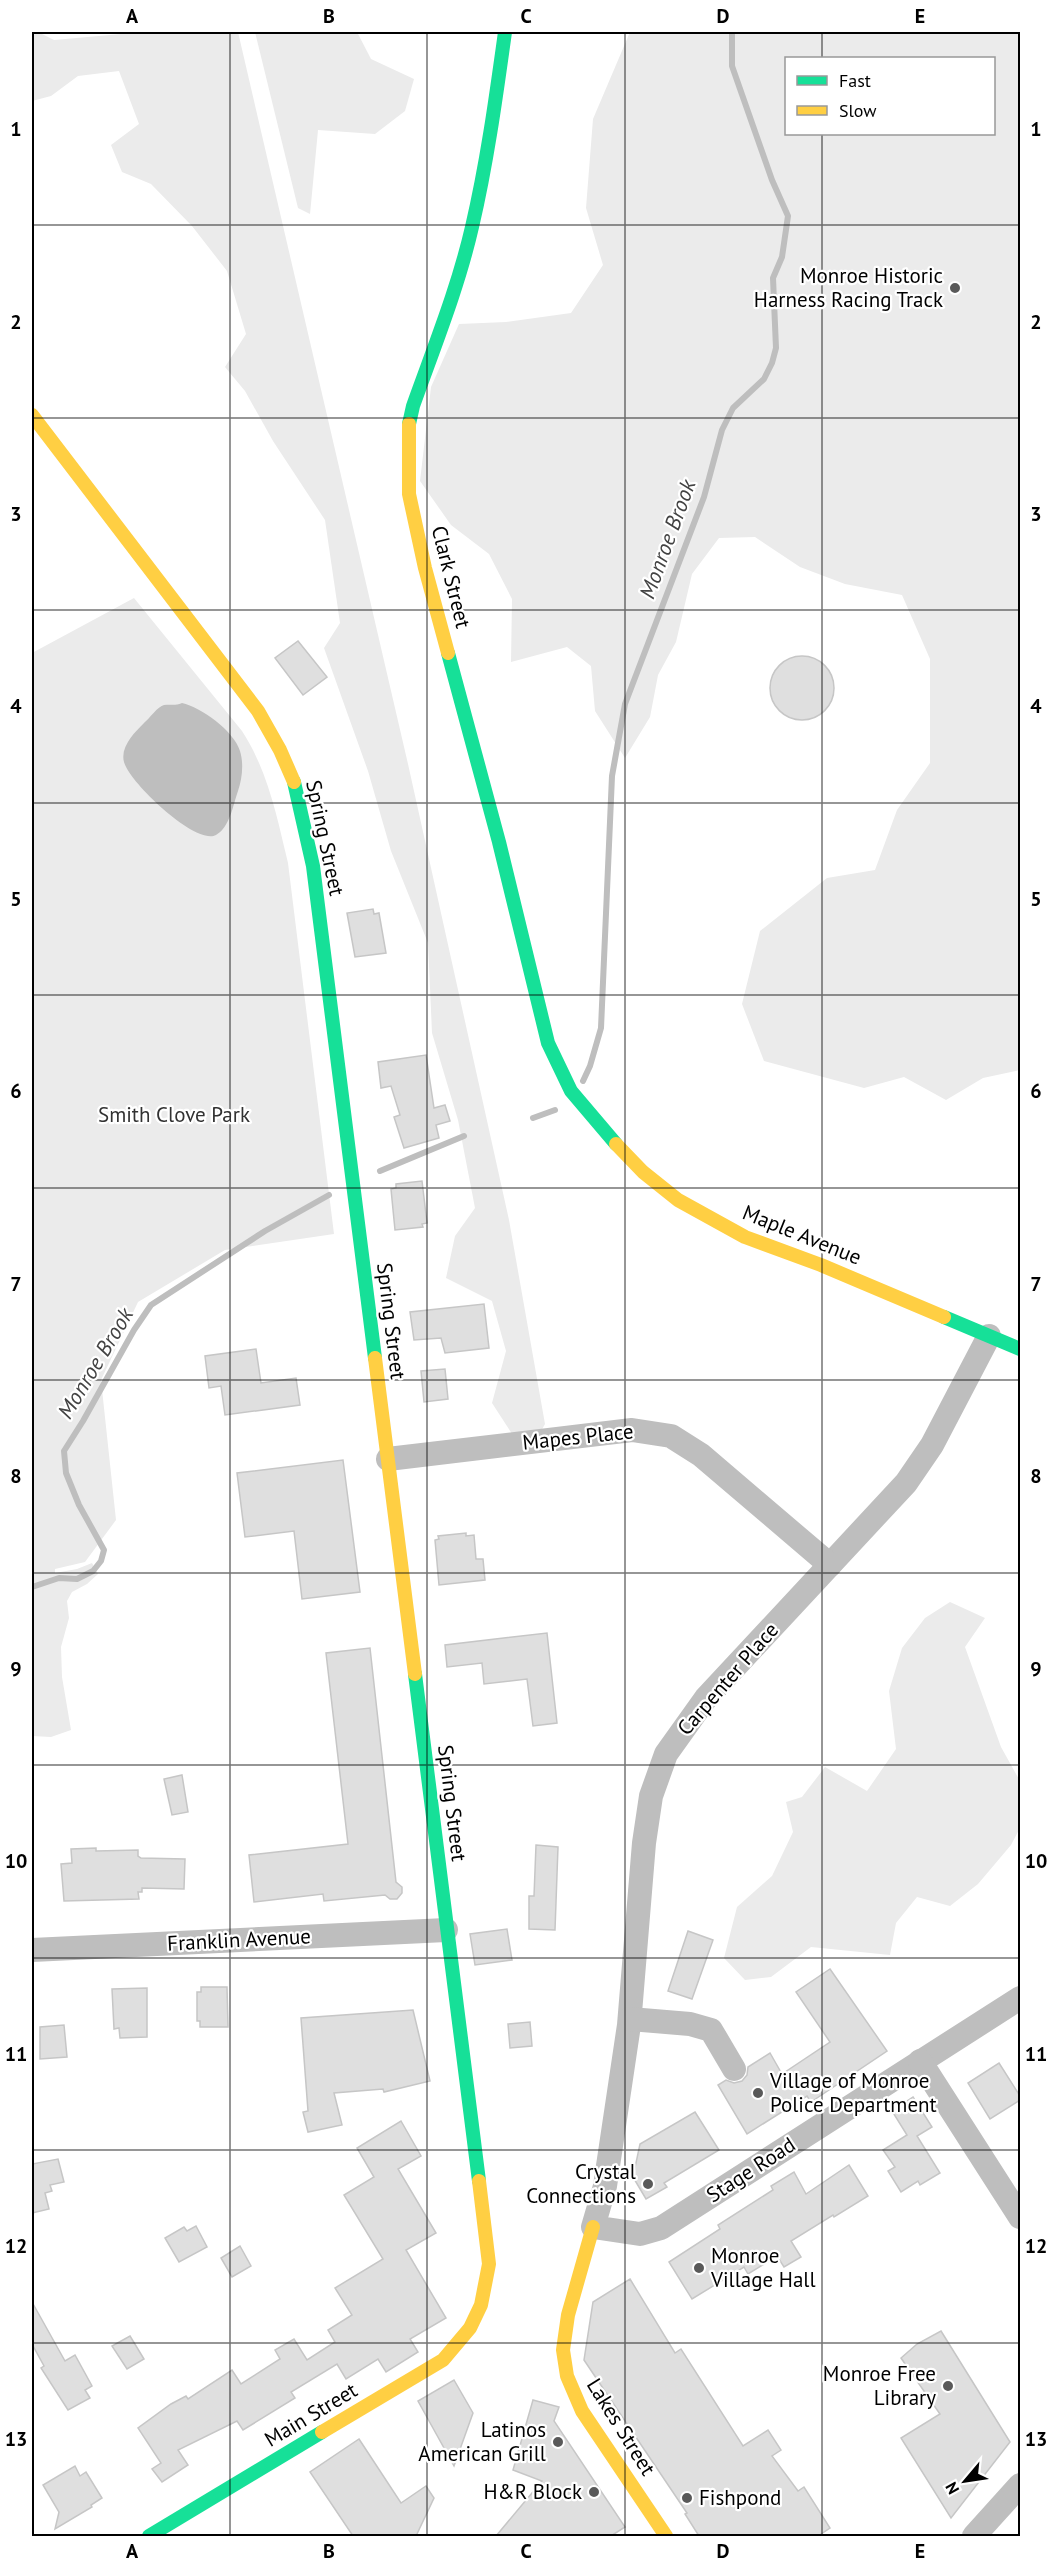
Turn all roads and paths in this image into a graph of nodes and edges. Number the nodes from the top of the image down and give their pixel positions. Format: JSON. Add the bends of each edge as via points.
{"nodes":[{"id":1,"x":505,"y":32,"type":"edge"},
{"id":2,"x":32,"y":415,"type":"edge"},
{"id":3,"x":594,"y":1120,"type":"joint"},
{"id":4,"x":990,"y":1336,"type":"junction"},
{"id":5,"x":1020,"y":1349,"type":"edge"},
{"id":6,"x":388,"y":1460,"type":"junction"},
{"id":7,"x":830,"y":1564,"type":"junction"},
{"id":8,"x":446,"y":1930,"type":"junction"},
{"id":9,"x":32,"y":1950,"type":"edge"},
{"id":10,"x":1020,"y":1998,"type":"edge"},
{"id":11,"x":630,"y":2019,"type":"junction"},
{"id":12,"x":920,"y":2061,"type":"junction"},
{"id":13,"x":734,"y":2069,"type":"dead end"},
{"id":14,"x":1020,"y":2217,"type":"edge"},
{"id":15,"x":594,"y":2227,"type":"junction"},
{"id":16,"x":479,"y":2314,"type":"joint"},
{"id":17,"x":1020,"y":2485,"type":"edge"},
{"id":18,"x":149,"y":2536,"type":"edge"},
{"id":19,"x":666,"y":2536,"type":"edge"},
{"id":20,"x":974,"y":2536,"type":"edge"}],
"edges":[{"from":1,"to":3,"type":"street","name":"Clark Street","via":[[487,157],[472,228],[408,429],[409,494],[548,1043],[571,1091]]},
{"from":2,"to":6,"type":"street","name":"Spring Street","via":[[248,696],[280,750],[296,788],[313,866]]},
{"from":3,"to":4,"type":"street","name":"Maple Avenue","via":[[643,1173],[678,1200],[745,1237]]},
{"from":4,"to":5,"type":"street","name":"Maple Avenue"},
{"from":4,"to":7,"type":"street","name":"Carpenter Place","via":[[926,1455],[906,1484]]},
{"from":6,"to":7,"type":"street","name":"Mapes Place","via":[[613,1431],[660,1432],[688,1444]]},
{"from":6,"to":8,"type":"street","name":"Spring Street"},
{"from":7,"to":11,"type":"street","name":"Carpenter Place","via":[[706,1698],[666,1754],[651,1796],[644,1843]]},
{"from":8,"to":9,"type":"street","name":"Franklin Avenue"},
{"from":8,"to":16,"type":"street","name":"Spring Street","via":[[489,2264]]},
{"from":10,"to":12,"type":"street","name":"Stage Road"},
{"from":11,"to":13,"type":"street","via":[[690,2024],[711,2030]]},
{"from":11,"to":15,"type":"street","name":"Carpenter Place","via":[[605,2186]]},
{"from":12,"to":14,"type":"street"},
{"from":12,"to":15,"type":"street","name":"Stage Road","via":[[661,2228],[640,2234]]},
{"from":15,"to":19,"type":"street","name":"Lakes Street","via":[[576,2284],[563,2346],[566,2376],[586,2416]]},
{"from":16,"to":18,"type":"street","name":"Main Street","via":[[467,2335],[443,2360]]},
{"from":17,"to":20,"type":"street"}]}
